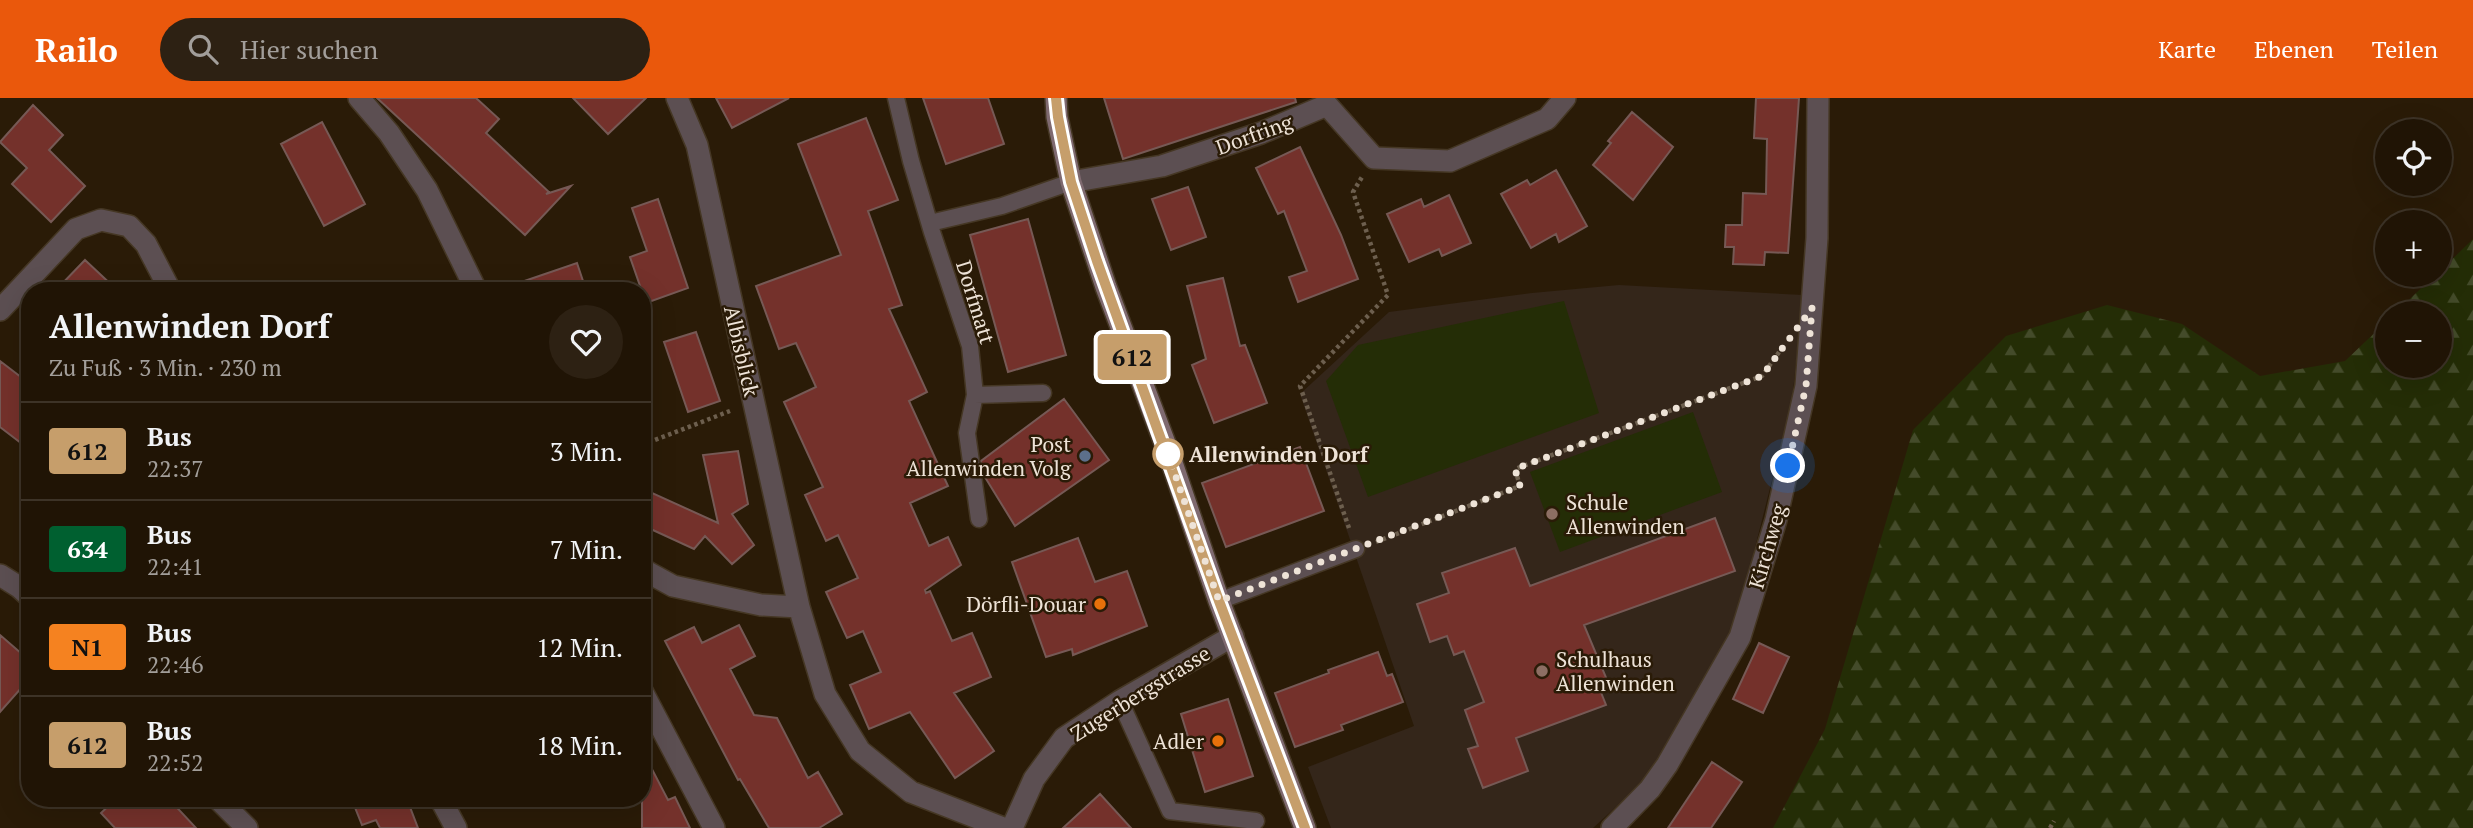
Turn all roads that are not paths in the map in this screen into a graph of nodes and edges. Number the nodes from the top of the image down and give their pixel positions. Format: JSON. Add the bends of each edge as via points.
{"nodes":[{"id":1,"x":359,"y":98,"type":"edge"},
{"id":2,"x":677,"y":98,"type":"edge"},
{"id":3,"x":896,"y":98,"type":"edge"},
{"id":4,"x":1056,"y":98,"type":"edge"},
{"id":5,"x":1565,"y":98,"type":"edge"},
{"id":6,"x":1818,"y":98,"type":"edge"},
{"id":7,"x":1071,"y":182,"type":"junction"},
{"id":8,"x":930,"y":223,"type":"junction"},
{"id":9,"x":26,"y":282,"type":"edge"},
{"id":10,"x":166,"y":282,"type":"edge"},
{"id":11,"x":472,"y":282,"type":"edge"},
{"id":12,"x":21,"y":288,"type":"edge"},
{"id":13,"x":0,"y":310,"type":"edge"},
{"id":14,"x":1043,"y":393,"type":"dead end"},
{"id":15,"x":975,"y":395,"type":"junction"},
{"id":16,"x":979,"y":519,"type":"dead end"},
{"id":17,"x":1356,"y":549,"type":"road end"},
{"id":18,"x":651,"y":574,"type":"edge"},
{"id":19,"x":0,"y":575,"type":"edge"},
{"id":20,"x":21,"y":589,"type":"edge"},
{"id":21,"x":1219,"y":601,"type":"junction"},
{"id":22,"x":799,"y":607,"type":"junction"},
{"id":23,"x":1233,"y":636,"type":"junction"},
{"id":24,"x":1120,"y":701,"type":"junction"},
{"id":25,"x":651,"y":708,"type":"edge"},
{"id":26,"x":226,"y":807,"type":"edge"},
{"id":27,"x":445,"y":807,"type":"edge"},
{"id":28,"x":1198,"y":821,"type":"edge"},
{"id":29,"x":1256,"y":821,"type":"dead end"},
{"id":30,"x":247,"y":828,"type":"edge"},
{"id":31,"x":456,"y":828,"type":"edge"},
{"id":32,"x":714,"y":828,"type":"edge"},
{"id":33,"x":1003,"y":828,"type":"edge"},
{"id":34,"x":1012,"y":828,"type":"edge"},
{"id":35,"x":1305,"y":828,"type":"edge"},
{"id":36,"x":1612,"y":828,"type":"edge"}],
"edges":[{"from":1,"to":11,"type":"street","via":[[427,190]]},
{"from":2,"to":22,"type":"street","name":"Albisblick","via":[[697,145]]},
{"from":3,"to":8,"type":"lane","name":"Dorfmatt"},
{"from":4,"to":7,"type":"street"},
{"from":5,"to":7,"type":"street","name":"Dorfring","via":[[1547,119],[1450,161],[1374,158],[1326,105],[1261,133],[1162,166]]},
{"from":6,"to":36,"type":"street","name":"Kirchweg","via":[[1817,238],[1806,386],[1776,520],[1740,637],[1667,765],[1637,805]]},
{"from":7,"to":8,"type":"lane","via":[[1002,206]]},
{"from":7,"to":21,"type":"street"},
{"from":8,"to":15,"type":"lane","name":"Dorfmatt","via":[[970,346]]},
{"from":9,"to":10,"type":"street","via":[[76,229],[101,220],[129,226],[146,244]]},
{"from":12,"to":13,"type":"street"},
{"from":14,"to":15,"type":"lane"},
{"from":15,"to":16,"type":"lane","name":"Dorfmatt","via":[[967,433]]},
{"from":17,"to":21,"type":"lane"},
{"from":18,"to":22,"type":"street","via":[[673,586],[761,605]]},
{"from":19,"to":20,"type":"street"},
{"from":21,"to":23,"type":"street"},
{"from":22,"to":33,"type":"street","name":"Albisblick","via":[[825,695],[860,751],[911,792]]},
{"from":23,"to":24,"type":"street","name":"Zugerbergstrasse"},
{"from":23,"to":35,"type":"street"},
{"from":24,"to":28,"type":"lane","via":[[1170,811]]},
{"from":24,"to":34,"type":"street","name":"Zugerbergstrasse","via":[[1064,738],[1034,779]]},
{"from":25,"to":32,"type":"street"},
{"from":26,"to":30,"type":"street"},
{"from":27,"to":31,"type":"street"},
{"from":28,"to":29,"type":"lane"}]}
